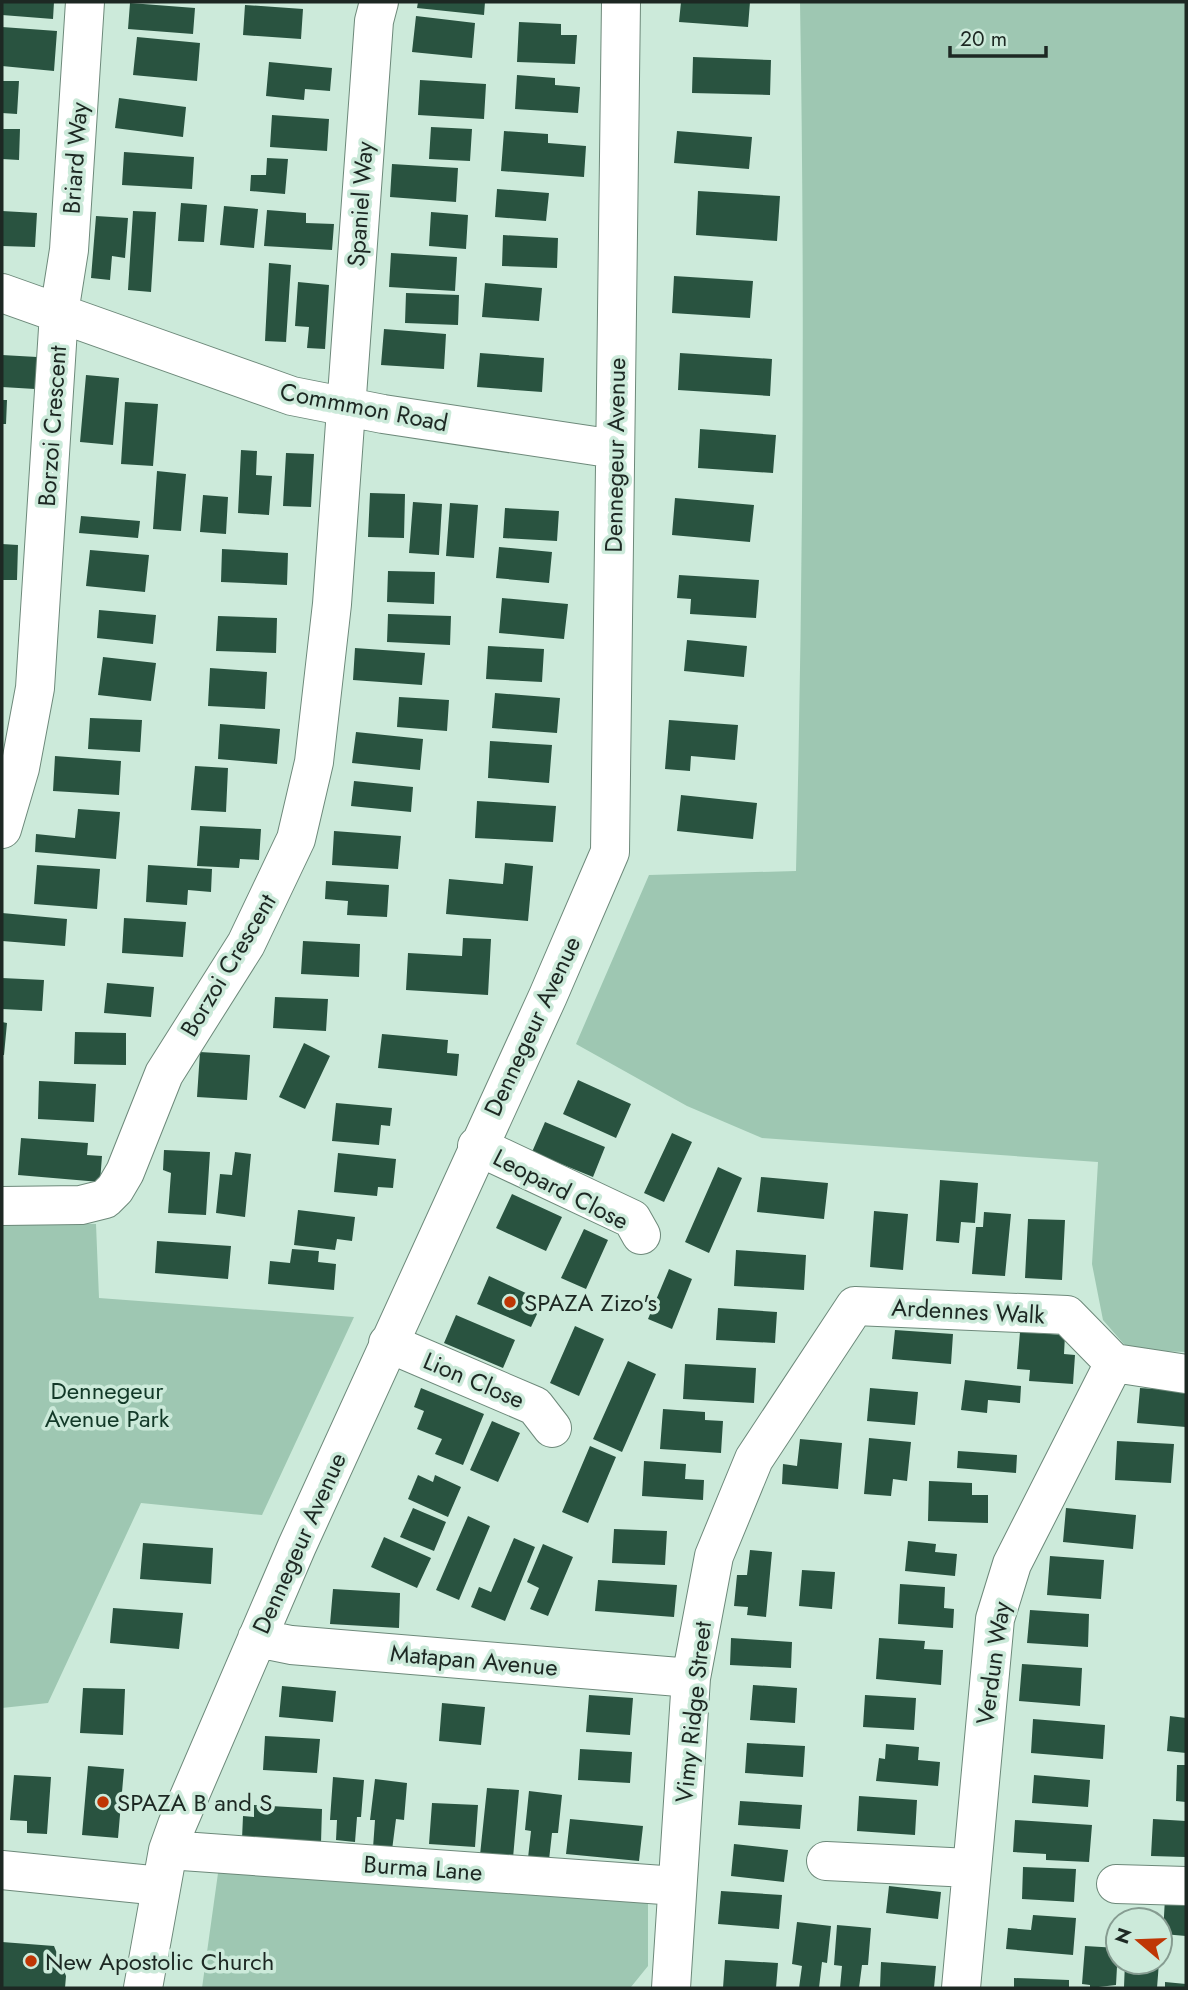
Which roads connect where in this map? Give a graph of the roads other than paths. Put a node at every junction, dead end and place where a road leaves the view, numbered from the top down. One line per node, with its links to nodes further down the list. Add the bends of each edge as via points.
1 (85, 2): 5 (street, Briard Way, via 69,250)
2 (379, 2): 6 (street, Spaniel Way)
3 (621, 2): 7 (street, Dennegeur Avenue)
4 (2, 293): 5 (street, Commmon Road)
5 (59, 313): 6 (street, Commmon Road, via 292,396); 8 (street, Borzoi Crescent, via 35,688 20,768)
6 (345, 407): 7 (street, Commmon Road); 10 (street, Borzoi Crescent, via 332,604 314,762 296,839 246,944 164,1074 114,1189 105,1199 81,1205)
7 (615, 449): 9 (street, Dennegeur Avenue, via 610,852)
8 (2, 829)
9 (477, 1146): 11 (street, Leopard Close, via 632,1219); 13 (street, Dennegeur Avenue)
10 (2, 1206)
11 (641, 1235)
12 (855, 1306): 14 (street, Ardennes Walk, via 1067,1315); 18 (street, Vimy Ridge Street, via 754,1459 714,1556)
13 (388, 1343): 16 (street, Lion Close, via 535,1406); 17 (street, Dennegeur Avenue)
14 (1114, 1363): 15 (street); 21 (street, Verdun Way, via 1012,1564 995,1619)
15 (1186, 1374)
16 (552, 1428)
17 (257, 1638): 18 (street, Matapan Avenue, via 291,1645); 20 (street, Dennegeur Avenue)
18 (691, 1678): 24 (street, Vimy Ridge Street)
19 (826, 1861): 21 (street)
20 (164, 1868): 22 (street, Burma Lane); 24 (street, Burma Lane); 26 (street, Dennegeur Avenue)
21 (970, 1868): 28 (street, Verdun Way)
22 (2, 1870)
23 (1116, 1884): 25 (street)
24 (677, 1886): 27 (street, Vimy Ridge Street)
25 (1186, 1886)
26 (143, 1988)
27 (671, 1988)
28 (961, 1988)

